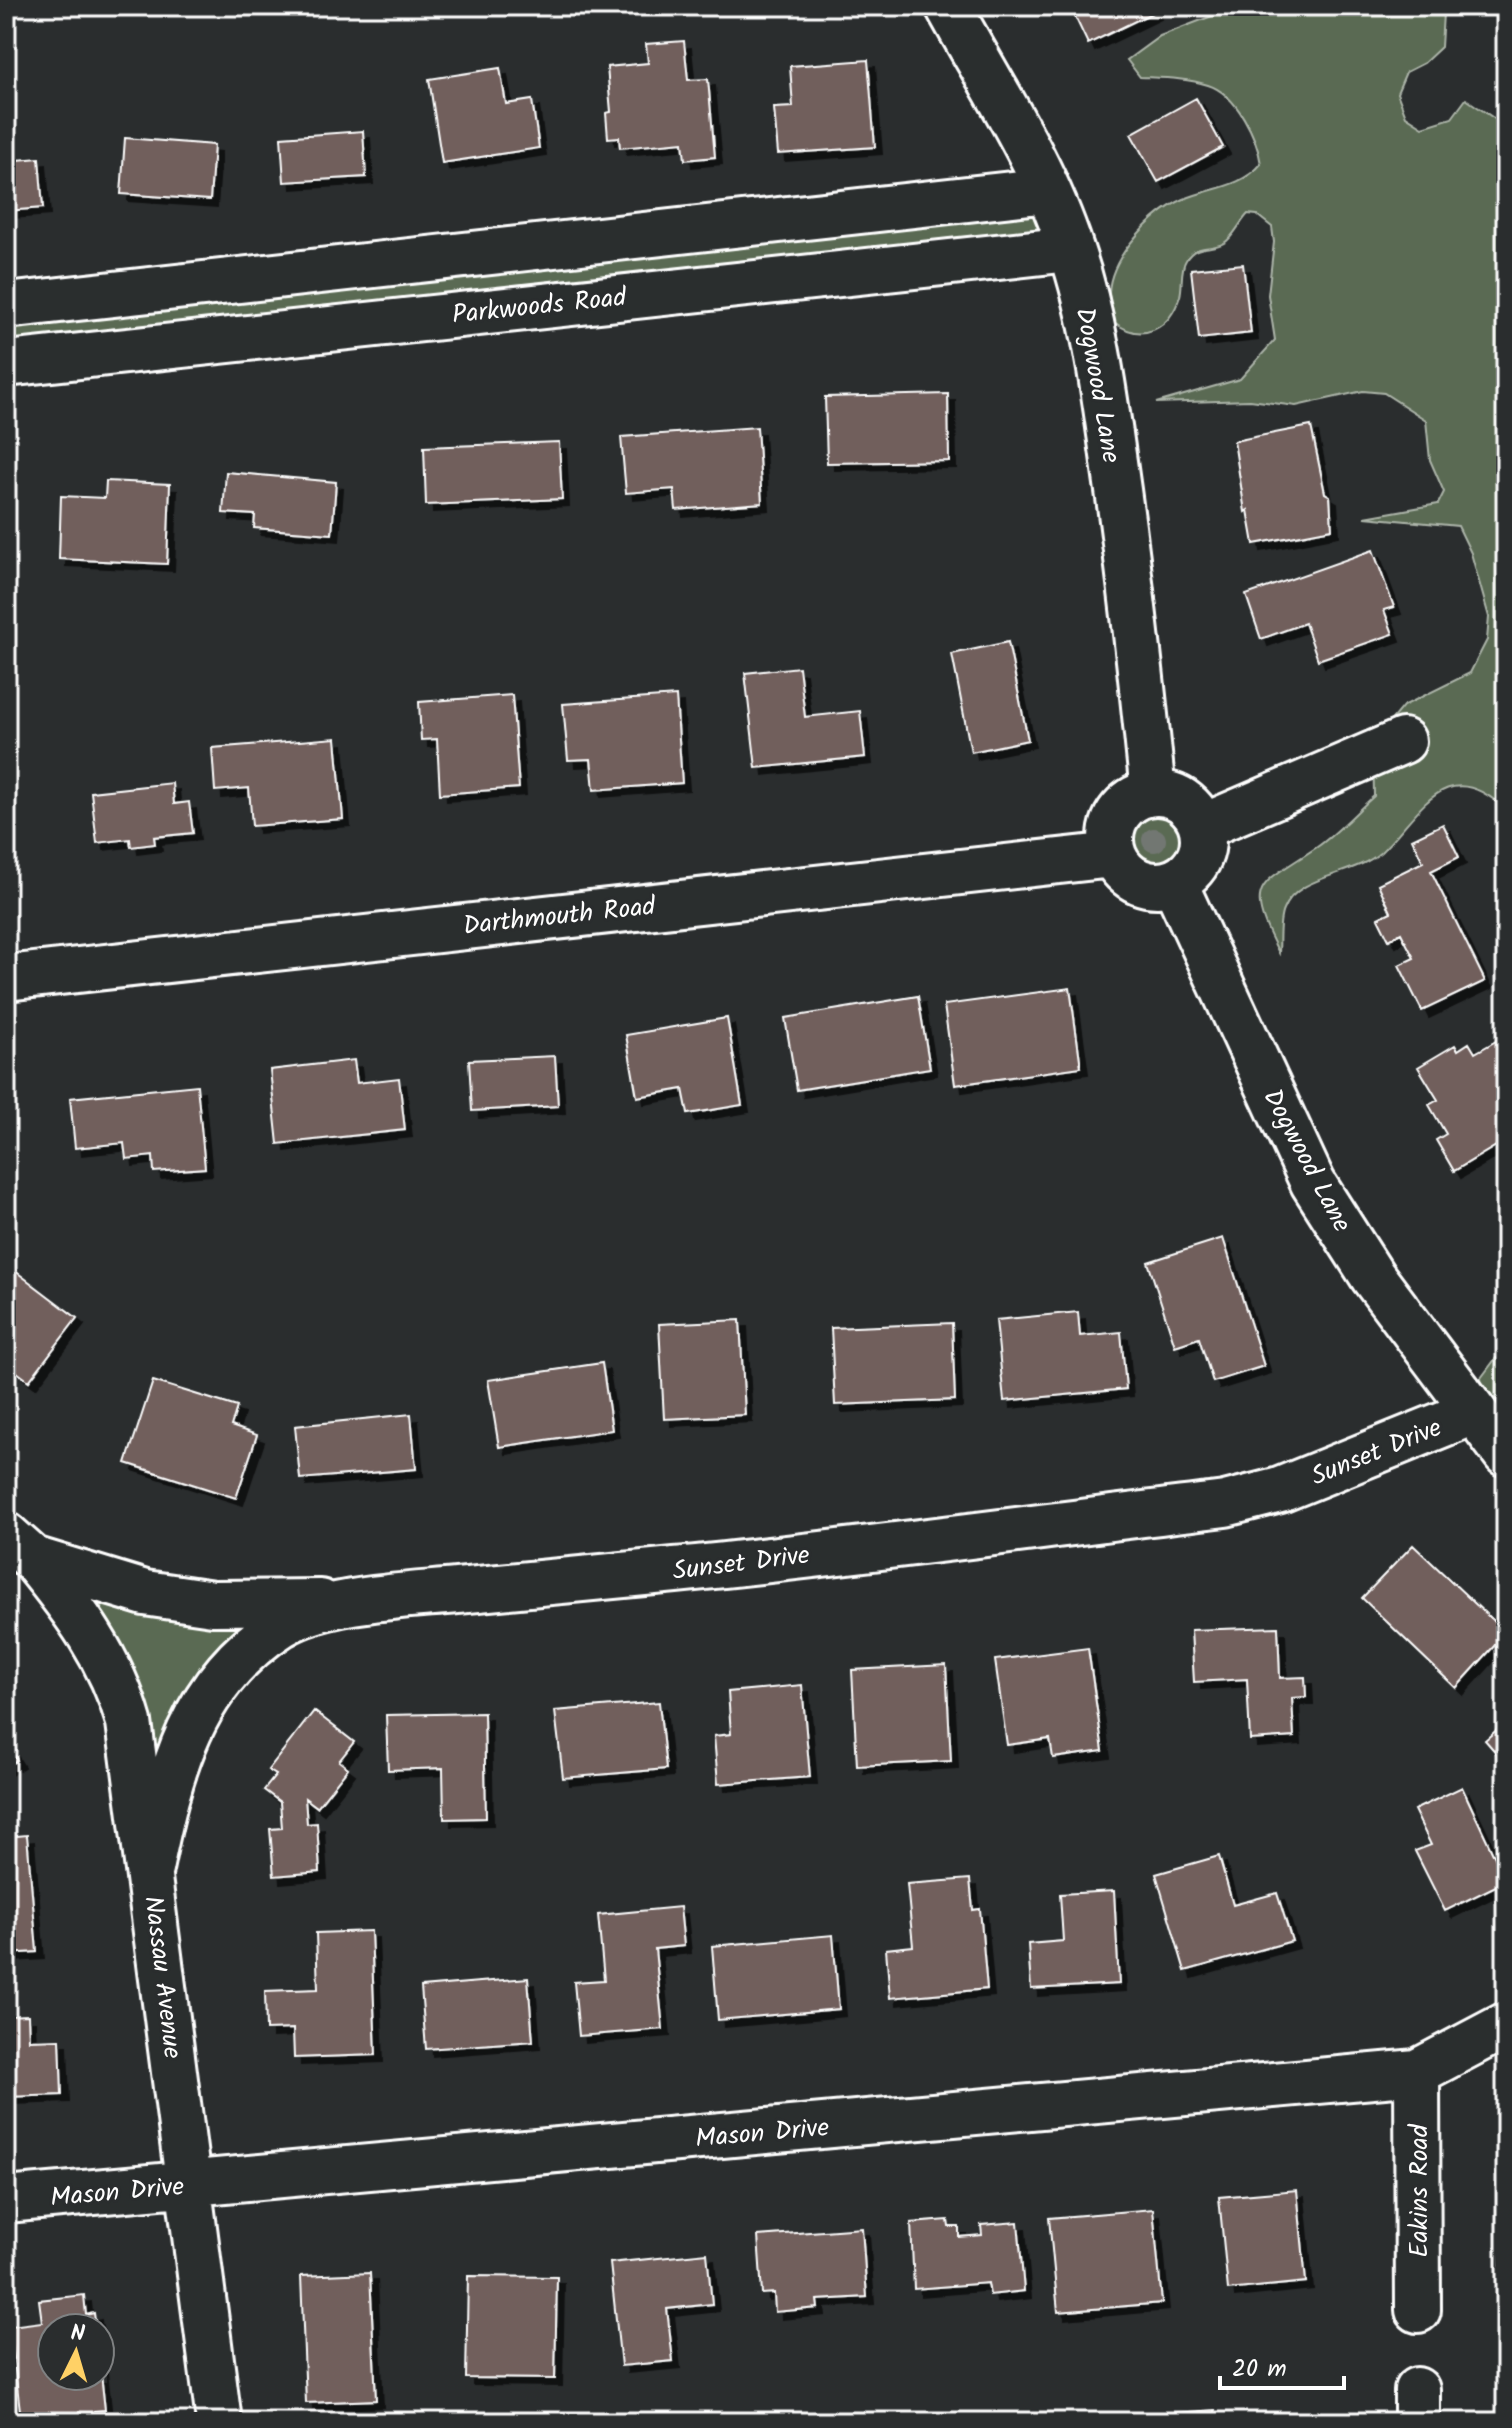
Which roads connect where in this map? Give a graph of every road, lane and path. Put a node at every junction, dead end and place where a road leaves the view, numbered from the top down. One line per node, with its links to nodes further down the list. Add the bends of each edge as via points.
1 (948, 6): 2 (street, Dogwood Lane)
2 (1048, 190): 3 (street, Dogwood Lane); 4 (street)
3 (1071, 249): 6 (street, Parkwoods Road); 9 (street, Dogwood Lane, via 1107,414 1135,605)
4 (431, 259): 5 (street); 6 (street)
5 (6, 306)
6 (437, 316): 7 (street, Parkwoods Road)
7 (6, 364)
8 (1403, 741): 10 (street)
9 (1153, 793): 10 (street, via 1189,805); 11 (street, via 1139,796 1118,814 1110,841)
10 (1202, 827): 12 (street, via 1195,865)
11 (1113, 855): 12 (street, via 1120,868 1145,884); 13 (street, Darthmouth Road)
12 (1174, 882): 14 (street, Dogwood Lane, via 1313,1183 1373,1277)
13 (6, 978)
14 (1473, 1412): 15 (street, Dogwood Lane); 17 (street, Sunset Drive, via 1280,1490 1225,1504 697,1568)
15 (1506, 1454)
16 (20, 1547): 17 (street, via 145,1593 197,1601); 18 (street, Nassau Avenue, via 81,1617 119,1686)
17 (353, 1601): 18 (street, Sunset Drive, via 285,1623 250,1647 221,1677 190,1728 167,1783)
18 (150, 1869): 21 (street, Nassau Avenue)
19 (1506, 2025): 20 (street, Mason Drive)
20 (1417, 2072): 21 (street, Mason Drive); 23 (street, Eakins Road)
21 (191, 2184): 22 (street, Mason Drive); 24 (street, Nassau Avenue)
22 (6, 2200)
23 (1418, 2310)
24 (219, 2422)

